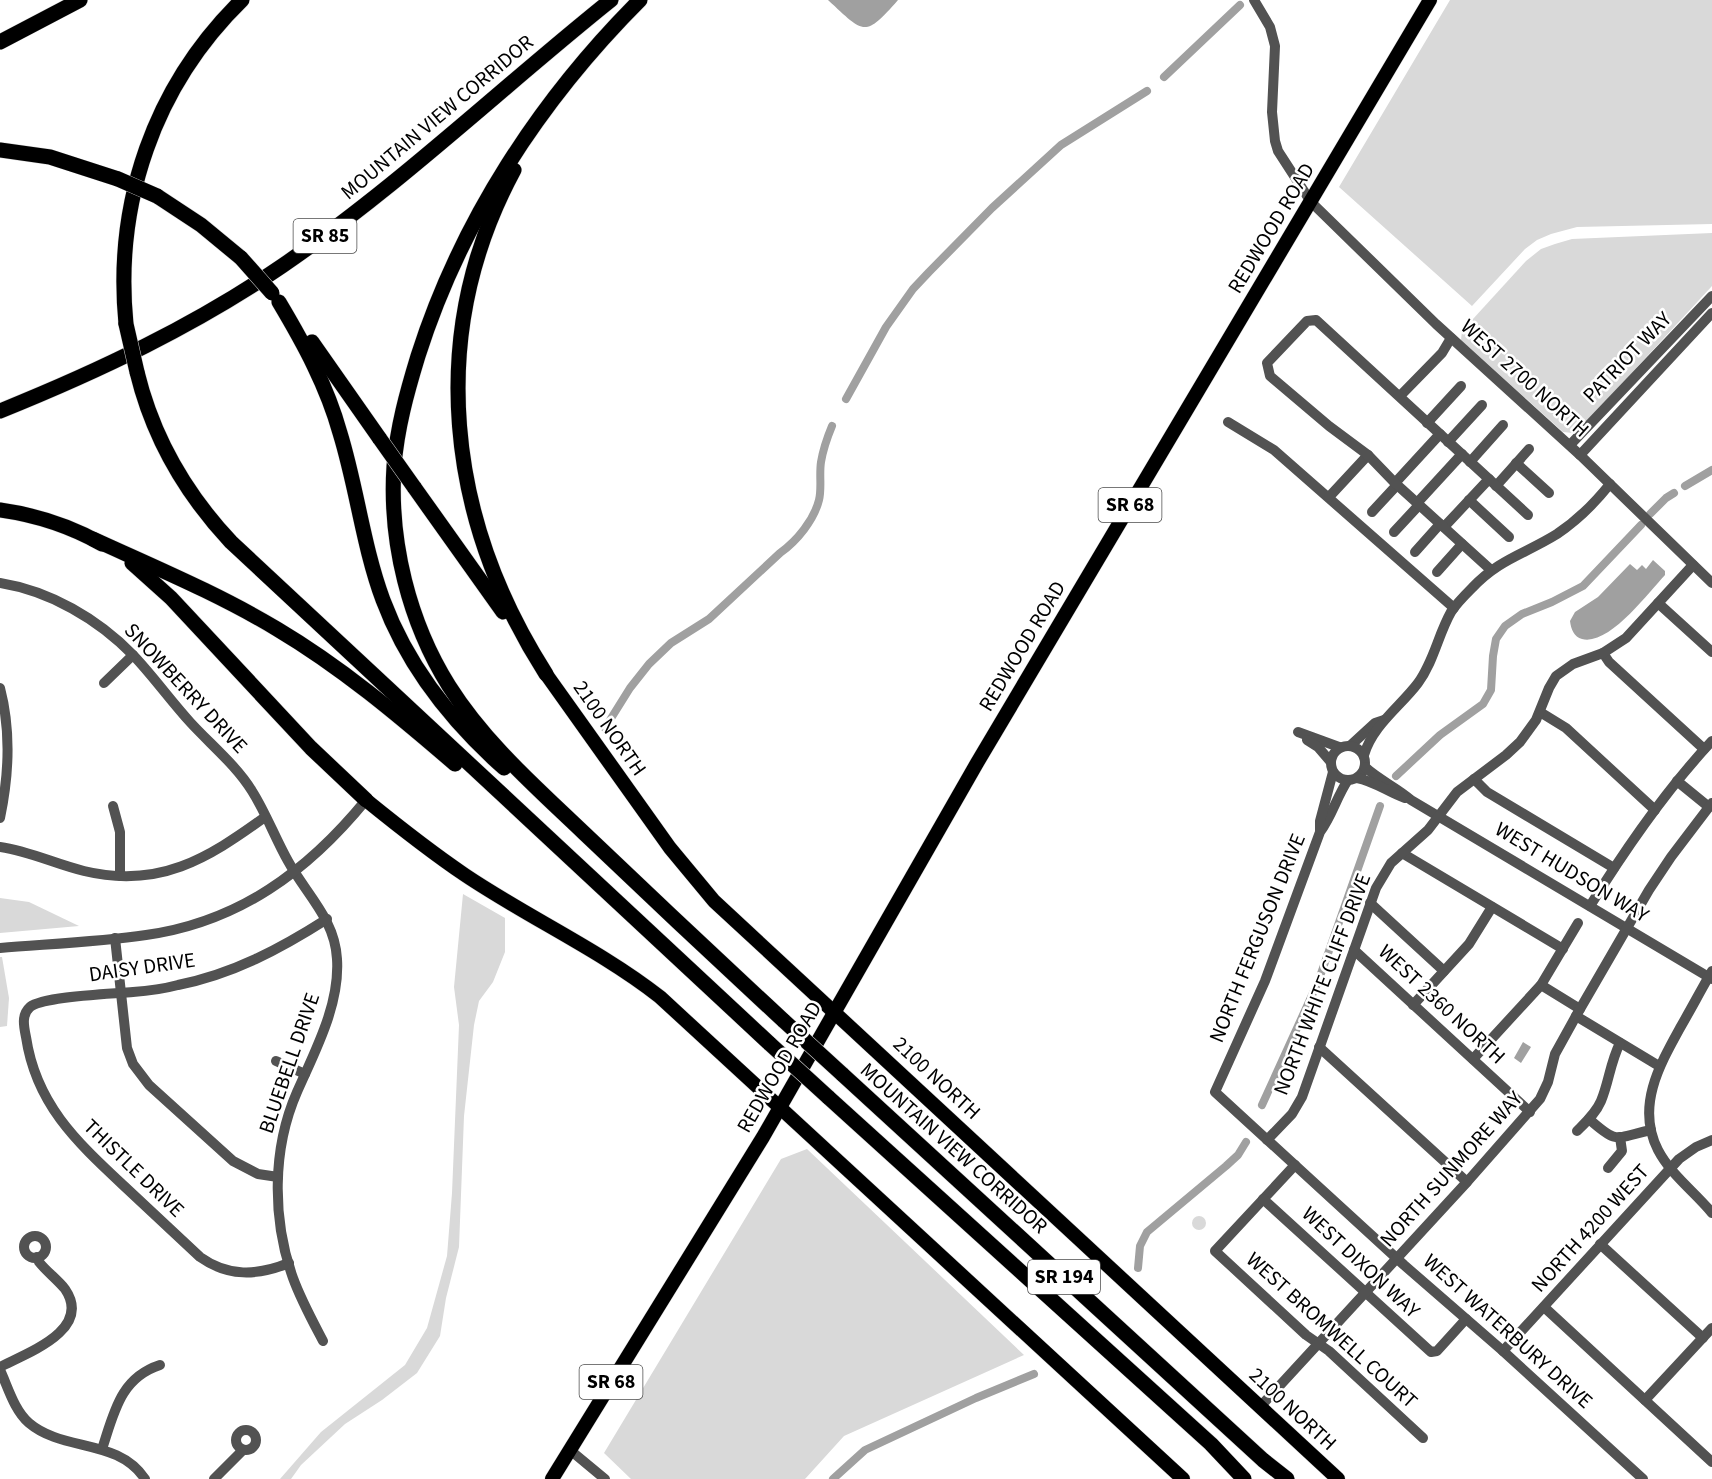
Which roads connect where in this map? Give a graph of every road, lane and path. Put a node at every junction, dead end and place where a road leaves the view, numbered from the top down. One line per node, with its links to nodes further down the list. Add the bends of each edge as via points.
1 (80, 0): 7 (highway)
2 (242, 0): 87 (highway, bridge, via 207,37 166,101 132,195 123,289 126,324 147,407 168,456 186,487 244,555)
3 (611, 0): 18 (highway, MOUNTAIN VIEW CORRIDOR / SR 85, via 382,192 281,267 135,352)
4 (640, 0): 8 (highway)
5 (1254, 0): 10 (street, WEST 2700 NORTH, via 1270,27 1275,46 1275,141)
6 (1430, 0): 10 (main road, REDWOOD ROAD / SR 68)
7 (0, 42)
8 (580, 65): 55 (highway, via 527,146 491,220 466,304 458,374 460,446 474,516 502,595); 85 (highway, via 507,165 440,295 398,431 393,482 396,527 414,609 439,667 460,703 517,769)
9 (0, 150): 12 (highway, bridge, via 50,157 157,196 241,258)
10 (1311, 202): 14 (street, WEST 2700 NORTH); 100 (main road, REDWOOD ROAD / SR 68, via 977,763)
11 (1712, 296): 23 (street, PATRIOT WAY)
12 (276, 297): 55 (highway, bridge); 85 (highway, via 329,398 376,582 401,641 422,677 473,740)
13 (1712, 313): 26 (street, PATRIOT WAY)
14 (1451, 338): 16 (street, via 1442,353); 23 (street, WEST 2700 NORTH)
15 (1461, 386): 20 (street)
16 (1400, 396): 20 (street); 25 (street, via 1316,320 1307,321 1267,363 1270,376)
17 (1482, 405): 22 (street)
18 (0, 411)
19 (1228, 422): 33 (street, via 1274,450)
20 (1427, 423): 22 (street)
21 (1503, 425): 27 (street)
22 (1444, 438): 27 (street); 30 (street)
23 (1570, 445): 26 (street, WEST 2700 NORTH)
24 (1529, 449): 28 (street)
25 (1368, 455): 30 (street); 33 (street)
26 (1580, 455): 31 (street, WEST 2700 NORTH)
27 (1466, 458): 29 (street); 35 (street)
28 (1516, 463): 29 (street); 32 (street)
29 (1492, 482): 34 (street); 38 (street)
30 (1396, 484): 35 (street); 37 (street)
31 (1610, 484): 45 (street, WEST 2700 NORTH); 46 (street, via 1578,519)
32 (1549, 493)
33 (1329, 497): 51 (street)
34 (1469, 500): 39 (street); 41 (street)
35 (1418, 504): 39 (street); 40 (street)
36 (0, 510): 42 (highway, via 46,520)
37 (1372, 512)
38 (1528, 515)
39 (1442, 526): 43 (street); 44 (street)
40 (1394, 532)
41 (1509, 537)
42 (93, 539): 68 (highway, via 158,585 311,748); 87 (highway, via 236,606 318,655 414,729)
43 (1462, 544): 46 (street); 47 (street)
44 (1415, 552)
45 (1693, 565): 49 (street, WEST 2700 NORTH); 50 (street, NORTH WHITE CLIFF DRIVE)
46 (1491, 570): 51 (street)
47 (1437, 572)
48 (0, 583): 54 (street, SNOWBERRY DRIVE, via 40,594 76,611)
49 (1712, 583)
50 (1658, 603): 52 (street); 53 (street, NORTH WHITE CLIFF DRIVE, via 1626,638)
51 (1454, 608): 59 (street, via 1426,672)
52 (1712, 652)
53 (1604, 653): 58 (street, NORTH WHITE CLIFF DRIVE, via 1562,671 1549,688); 62 (street, via 1609,662)
54 (133, 655): 56 (street); 73 (street, SNOWBERRY DRIVE, via 240,775)
55 (546, 674): 100 (main road, 2100 NORTH, via 697,882)
56 (104, 683)
57 (0, 688): 75 (street, via 7,746)
58 (1540, 711): 66 (street, NORTH WHITE CLIFF DRIVE, via 1513,749); 72 (street, via 1566,728)
59 (1384, 720): 61 (street); 63 (street, via 1369,740)
60 (1712, 741): 62 (street)
61 (1345, 746): 63 (street, via 1361,750); 64 (street, via 1335,751); 64 (street, via 1298,732 1317,747)
62 (1704, 749): 67 (street)
63 (1365, 761): 65 (street, via 1363,772); 69 (street, WEST HUDSON WAY, via 1376,776)
64 (1332, 767): 65 (street, via 1342,779); 76 (street, NORTH FERGUSON DRIVE)
65 (1352, 779): 69 (street, WEST HUDSON WAY, via 1366,780); 76 (street, NORTH FERGUSON DRIVE, via 1343,788)
66 (1474, 779): 74 (street, NORTH WHITE CLIFF DRIVE, via 1457,792); 79 (street, via 1487,792)
67 (1677, 781): 70 (street); 72 (street)
68 (366, 800): 80 (street); 109 (main road, via 466,876 646,986)
69 (1411, 800): 74 (street, WEST HUDSON WAY)
70 (1710, 805): 89 (street, NORTH SUNMORE WAY, via 1671,857)
71 (113, 806): 81 (street, via 120,832)
72 (1655, 810): 79 (street)
73 (265, 817): 80 (street, SNOWBERRY DRIVE); 81 (street, via 219,850 184,866 148,875)
74 (1439, 817): 78 (street, NORTH WHITE CLIFF DRIVE); 83 (street, WEST HUDSON WAY)
75 (0, 818)
76 (1320, 832): 108 (street, NORTH FERGUSON DRIVE, via 1265,981)
77 (0, 847): 81 (street, via 86,872)
78 (1402, 853): 82 (street, NORTH WHITE CLIFF DRIVE, via 1382,876); 84 (street)
79 (1614, 868): 83 (street)
80 (295, 873): 86 (street, BLUEBELL DRIVE); 90 (street, via 214,917 163,932)
81 (120, 876)
82 (1370, 903): 93 (street, NORTH WHITE CLIFF DRIVE); 94 (street)
83 (1590, 906): 89 (street, WEST HUDSON WAY)
84 (1492, 907): 92 (street); 94 (street, via 1475,936)
85 (675, 919): 151 (highway, MOUNTAIN VIEW CORRIDOR / SR 194, bridge)
86 (327, 920): 97 (street, DAISY DRIVE, via 234,969 178,985); 107 (street, BLUEBELL DRIVE, via 336,949 337,978 327,1019)
87 (637, 920): 150 (highway, SR 194, bridge, via 1211,1444)
88 (1578, 923): 92 (street)
89 (1627, 928): 95 (street, WEST HUDSON WAY); 101 (street, NORTH SUNMORE WAY)
90 (115, 938): 91 (street); 97 (street)
91 (0, 948)
92 (1563, 949): 96 (street)
93 (1354, 950): 98 (street, WEST 2360 NORTH); 103 (street, NORTH WHITE CLIFF DRIVE)
94 (1444, 970): 98 (street)
95 (1711, 976): 106 (street)
96 (1541, 985): 101 (street); 104 (street)
97 (120, 993): 99 (street, DAISY DRIVE, via 44,1002); 120 (street, via 127,1048 143,1079 233,1161 258,1174)
98 (1413, 1005): 104 (street, WEST 2360 NORTH)
99 (26, 1012): 127 (street, THISTLE DRIVE, via 29,1057 37,1080 62,1122 87,1152 214,1266 246,1274)
100 (835, 1012): 109 (main road, REDWOOD ROAD / SR 68); 139 (main road, 2100 NORTH)
101 (1578, 1013): 102 (street); 110 (street, NORTH SUNMORE WAY, via 1555,1054 1545,1091)
102 (1620, 1043): 106 (street); 111 (street, via 1601,1101)
103 (1319, 1047): 115 (street, NORTH WHITE CLIFF DRIVE, via 1299,1103); 121 (street)
104 (1473, 1059): 110 (street, WEST 2360 NORTH)
105 (276, 1061): 107 (street)
106 (1659, 1066): 112 (street, via 1649,1106)
107 (305, 1074): 120 (street, BLUEBELL DRIVE, via 285,1128)
108 (1215, 1092): 115 (street, WEST WATERBURY DRIVE)
109 (780, 1107): 143 (main road, REDWOOD ROAD / SR 68); 149 (main road)
110 (1530, 1112): 121 (street, NORTH SUNMORE WAY)
111 (1589, 1119): 113 (street); 114 (street, via 1610,1137)
112 (1651, 1130): 114 (street); 119 (street, via 1657,1150)
113 (1577, 1131)
114 (1620, 1137): 118 (street, via 1622,1151)
115 (1267, 1140): 117 (street, WEST WATERBURY DRIVE)
116 (1712, 1140): 119 (street, NORTH 4200 WEST, via 1696,1147)
117 (1295, 1165): 122 (street); 126 (street, WEST WATERBURY DRIVE)
118 (1608, 1168)
119 (1670, 1168): 123 (street); 124 (street, NORTH 4200 WEST)
120 (278, 1177): 127 (street, BLUEBELL DRIVE, via 280,1223)
121 (1467, 1182): 126 (street, NORTH SUNMORE WAY)
122 (1263, 1199): 128 (street, WEST DIXON WAY); 134 (street, WEST BROMWELL COURT, via 1215,1251)
123 (1712, 1213)
124 (1600, 1244): 129 (street, NORTH 4200 WEST); 132 (street)
125 (37, 1257): 137 (street, via 65,1290 71,1315 63,1331)
126 (1397, 1258): 128 (street, NORTH SUNMORE WAY); 130 (street, WEST WATERBURY DRIVE)
127 (289, 1263): 133 (street, BLUEBELL DRIVE)
128 (1365, 1293): 130 (street, WEST DIXON WAY, via 1434,1353); 134 (street, NORTH SUNMORE WAY)
129 (1544, 1307): 135 (street, NORTH 4200 WEST); 138 (street)
130 (1466, 1319): 135 (street, WEST WATERBURY DRIVE)
131 (1712, 1328): 132 (street)
132 (1702, 1338): 138 (street)
133 (323, 1341)
134 (1318, 1344): 139 (street, NORTH SUNMORE WAY); 140 (street, WEST BROMWELL COURT)
135 (1503, 1351): 153 (street, WEST WATERBURY DRIVE)
136 (160, 1365): 141 (street, via 146,1370 125,1390)
137 (0, 1368): 141 (street, via 15,1404 30,1424 53,1436)
138 (1645, 1400): 144 (street)
139 (1260, 1407): 152 (main road, 2100 NORTH)
140 (1423, 1438)
141 (102, 1449): 145 (street, via 123,1457)
142 (243, 1450): 146 (street)
143 (570, 1450): 147 (main road, SR 68); 148 (street)
144 (1710, 1458)
145 (143, 1475)
146 (214, 1479)
147 (552, 1479)
148 (605, 1479)
149 (1183, 1479)
150 (1244, 1479)
151 (1287, 1479)
152 (1338, 1479)
153 (1642, 1479)

